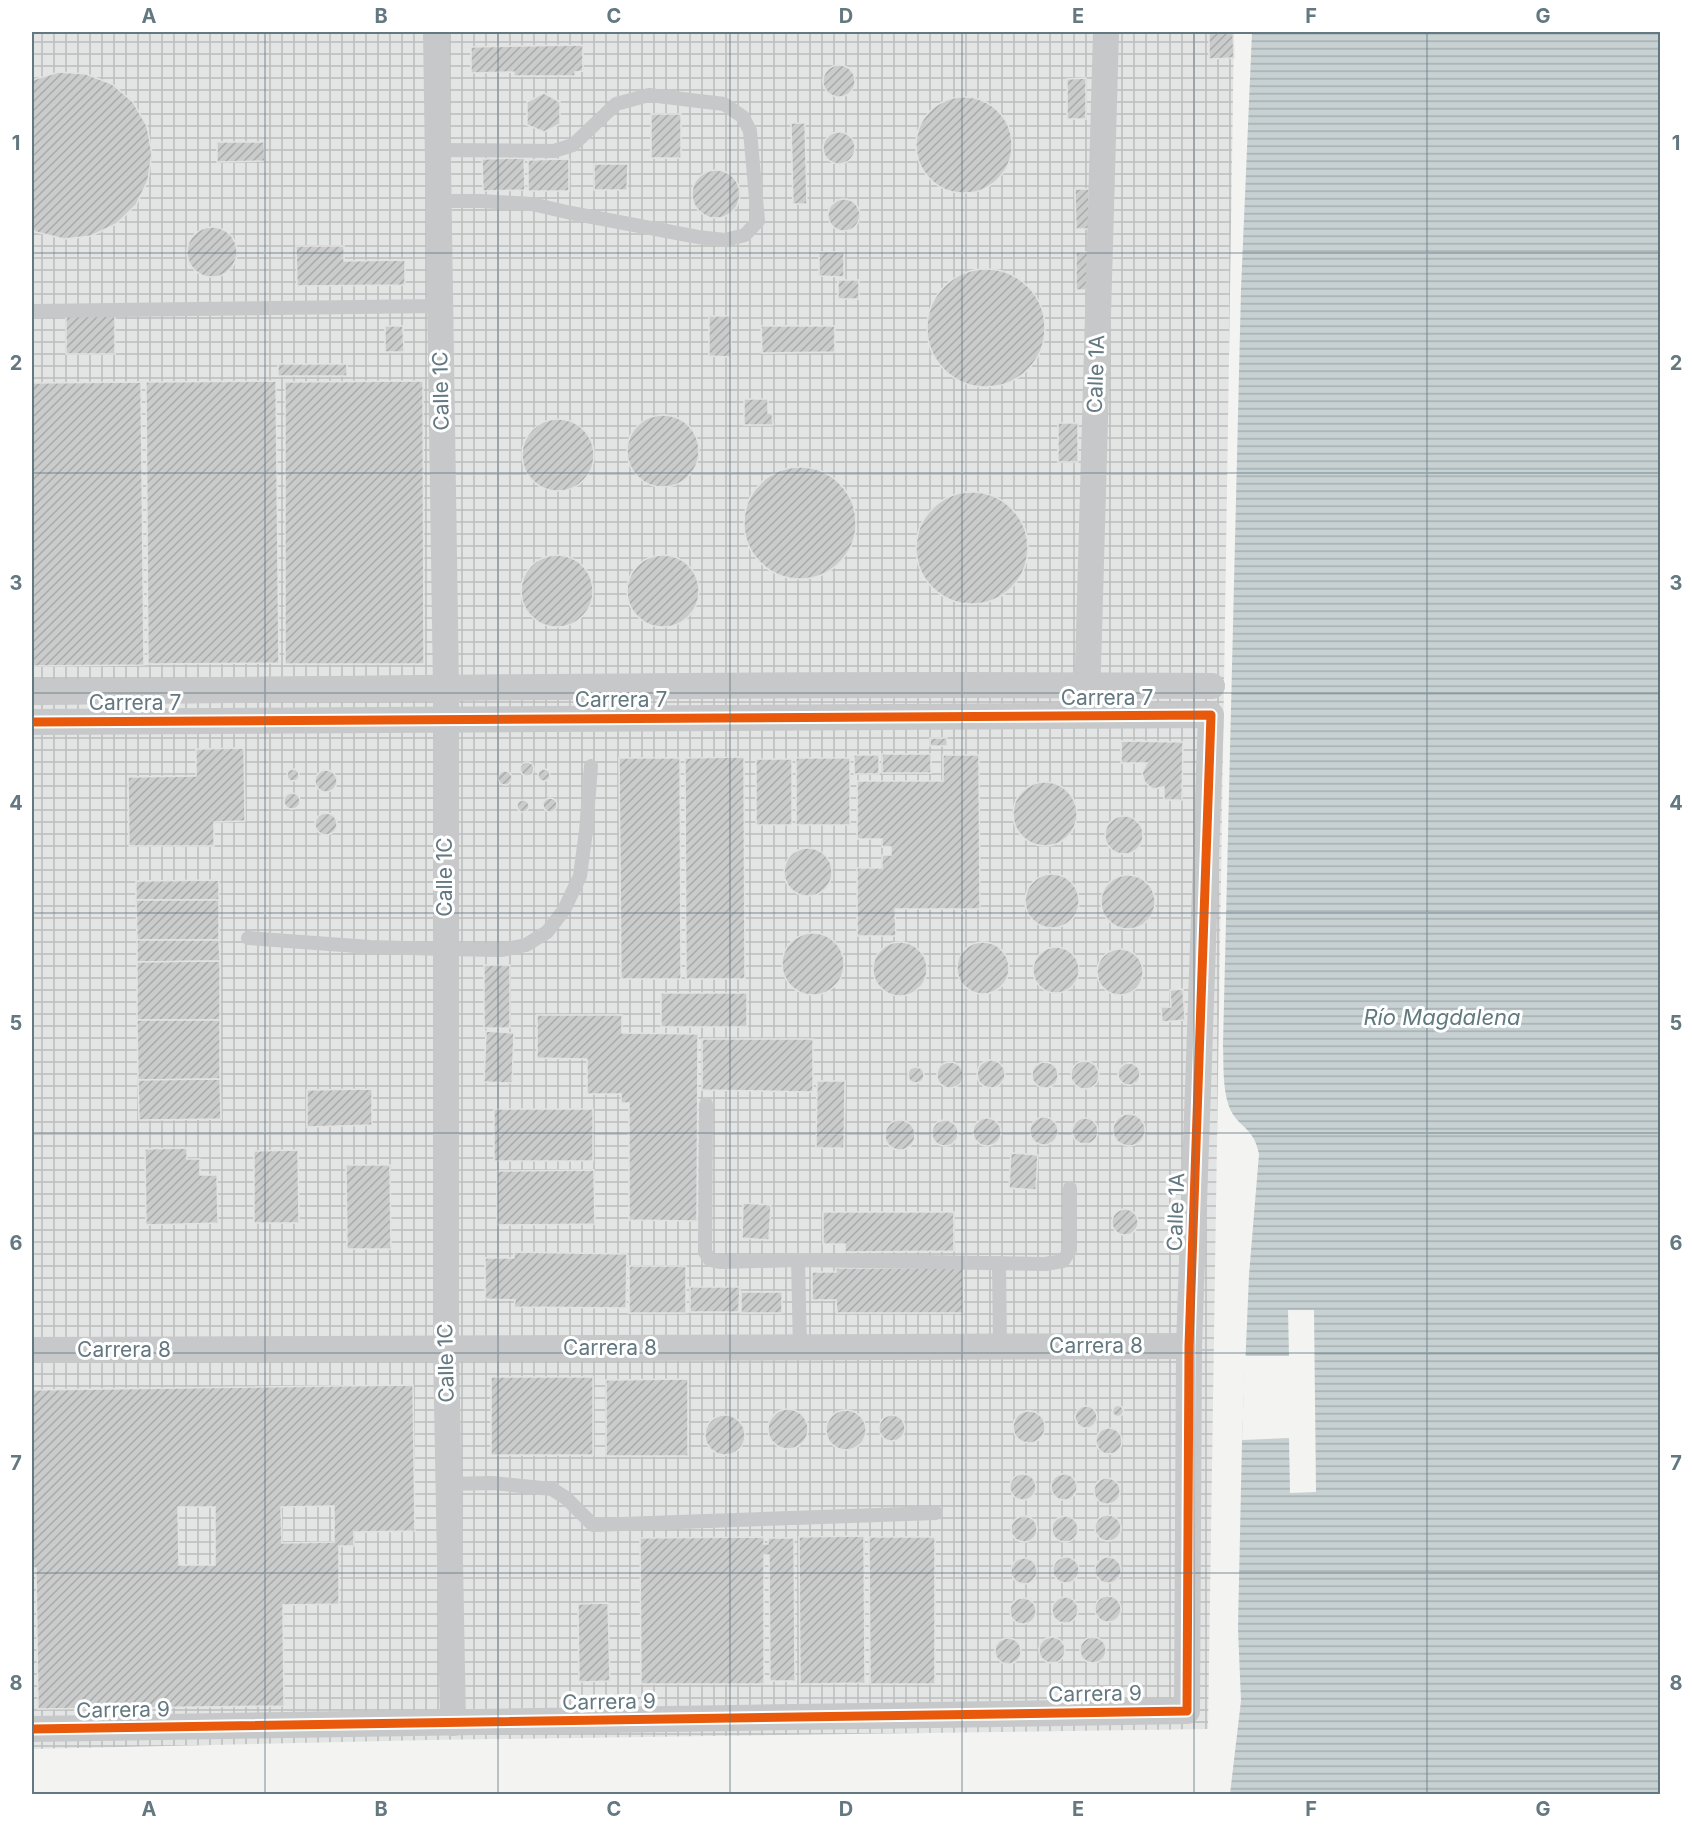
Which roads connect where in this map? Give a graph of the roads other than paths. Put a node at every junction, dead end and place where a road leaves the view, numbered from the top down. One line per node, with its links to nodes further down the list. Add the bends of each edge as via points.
1 (436, 32): 3 (street, Calle 1C)
2 (1106, 32): 7 (street, Calle 1A)
3 (438, 150): 4 (street, Calle 1C); 4 (lane, via 554,151 573,145 616,104 649,95 724,104 743,117 750,132 758,221 745,235 725,240 532,204)
4 (438, 201): 5 (street, Calle 1C)
5 (440, 306): 6 (lane); 8 (street, Calle 1C)
6 (32, 311)
7 (1087, 685): 10 (street, Carrera 7); 11 (street, Carrera 7); 13 (street, Calle 1A)
8 (446, 688): 9 (street, Carrera 7); 12 (street, Carrera 7); 14 (street, Calle 1C)
9 (32, 692)
10 (1211, 701): 13 (street, Carrera 7); 24 (street, Calle 1A)
11 (795, 702): 12 (street, Carrera 7); 13 (street, Carrera 7)
12 (585, 703): 14 (street, Carrera 7)
13 (1087, 716)
14 (445, 719): 15 (street, Carrera 7); 18 (street, Calle 1C)
15 (32, 722)
16 (591, 766): 18 (lane, via 580,876 564,910 547,932 526,945 510,948)
17 (248, 938): 18 (lane)
18 (445, 950): 26 (street, Calle 1C)
19 (706, 1104): 21 (lane, via 705,1252 710,1260 720,1262)
20 (1070, 1188): 22 (lane, via 1070,1250 1063,1260 1045,1264)
21 (798, 1260): 22 (lane); 25 (lane)
22 (999, 1263): 23 (lane)
23 (1000, 1346): 24 (street, Carrera 8); 25 (street, Carrera 8)
24 (1190, 1346): 30 (street, Calle 1A)
25 (800, 1347): 26 (street, Carrera 8)
26 (446, 1348): 27 (street, Carrera 8); 28 (street, Calle 1C)
27 (32, 1350)
28 (448, 1484): 29 (lane, via 492,1483 552,1489 593,1525); 31 (street, Calle 1C)
29 (936, 1513)
30 (1187, 1711): 31 (street, Carrera 9)
31 (453, 1723): 32 (street, Carrera 9)
32 (32, 1729)

